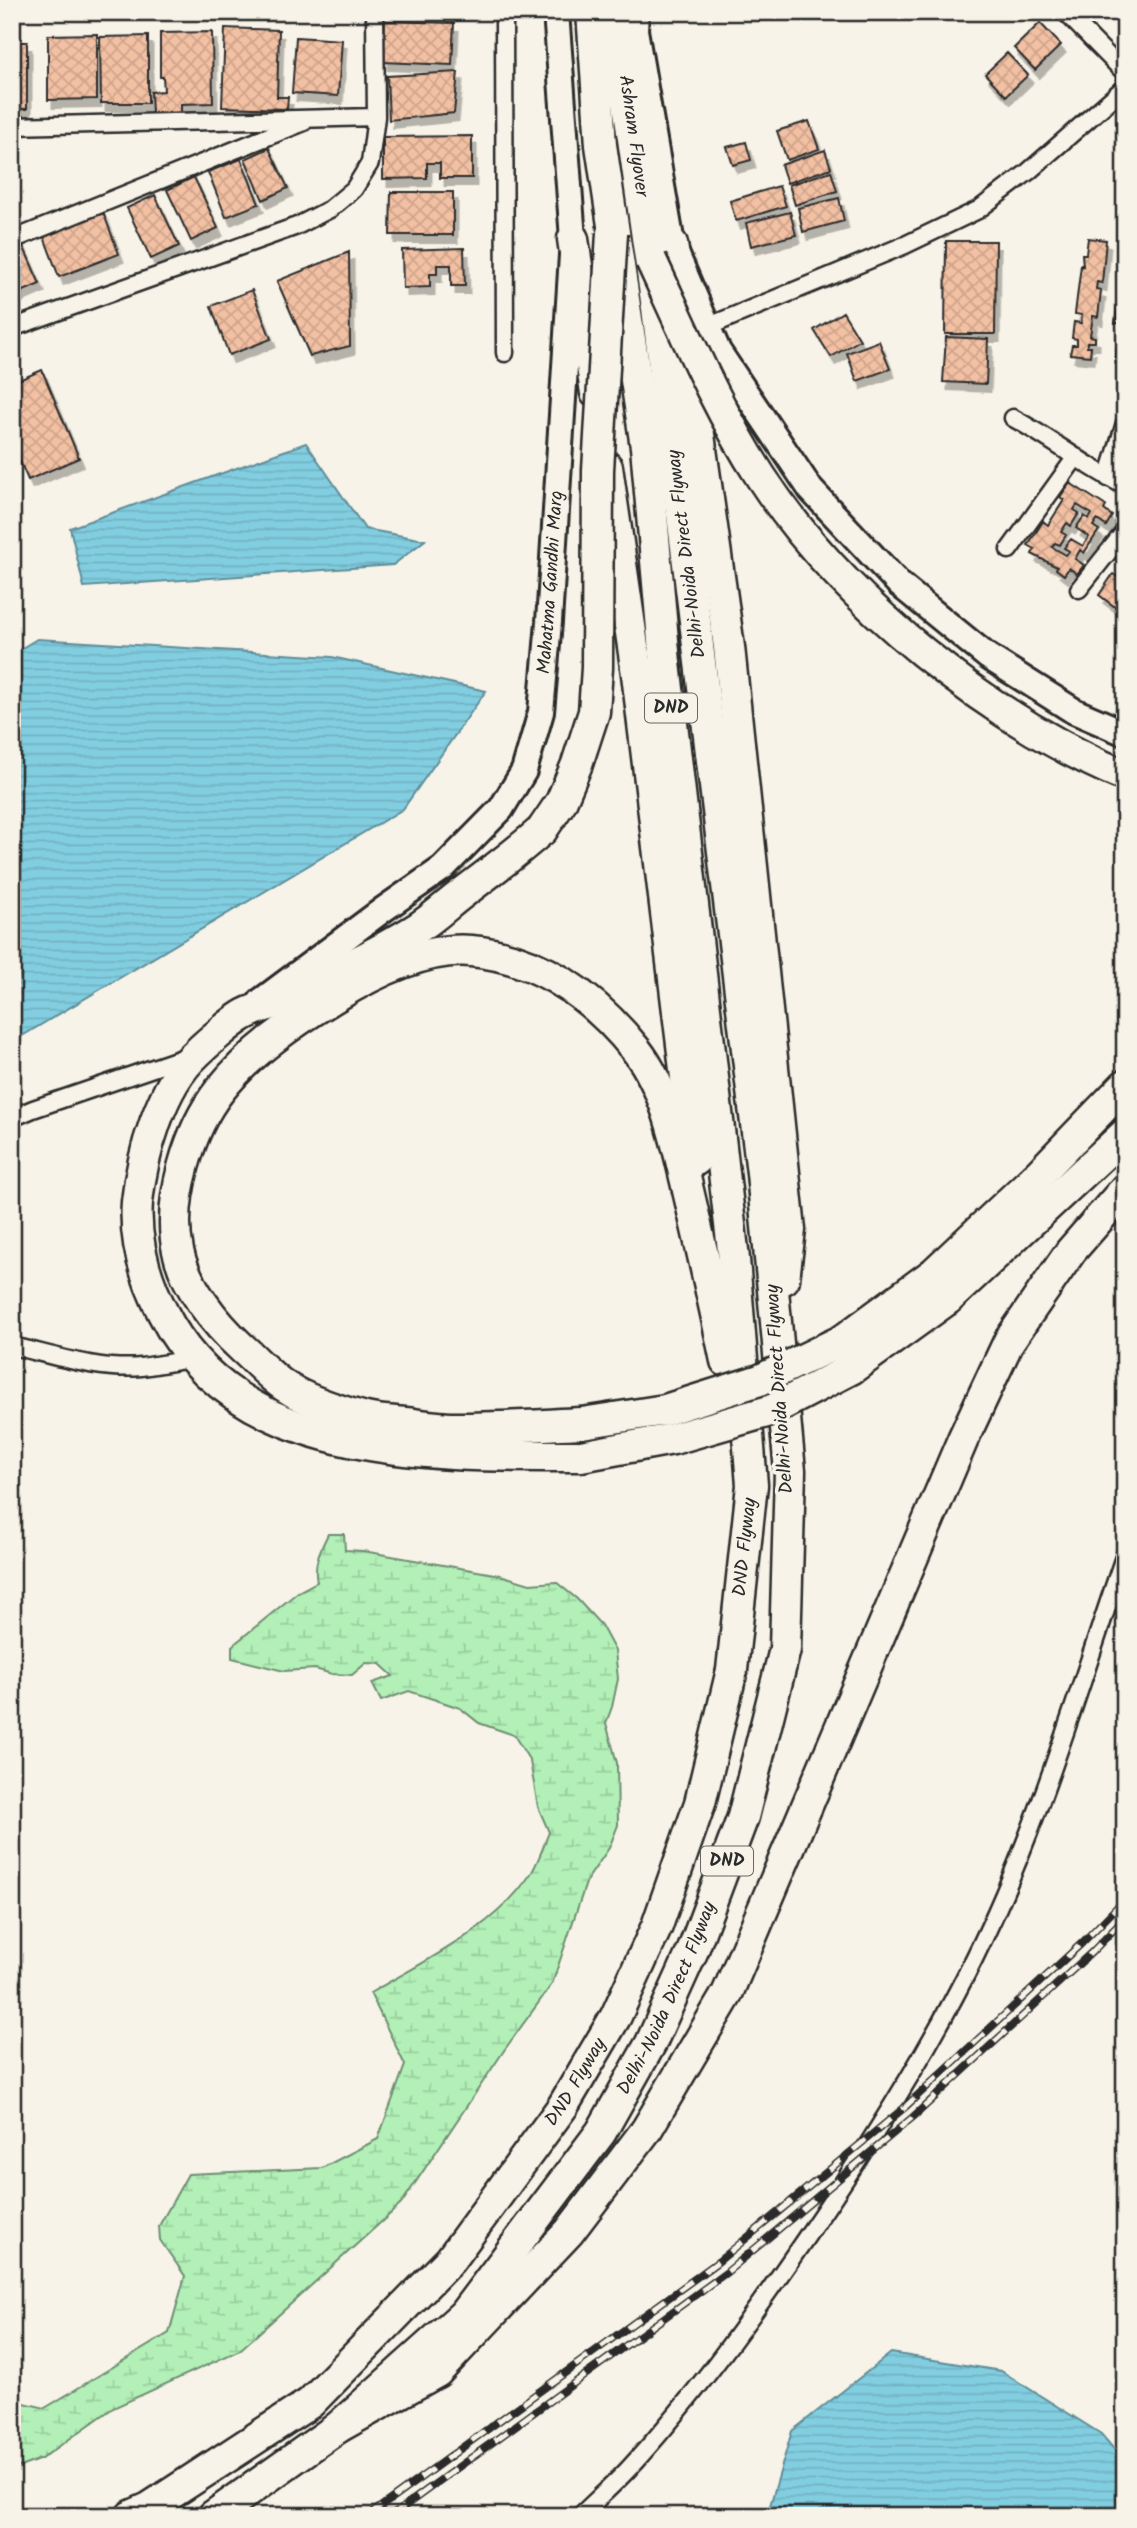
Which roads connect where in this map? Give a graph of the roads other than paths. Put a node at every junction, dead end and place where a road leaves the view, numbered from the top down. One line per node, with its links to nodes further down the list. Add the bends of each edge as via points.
1 (376, 12): 10 (street)
2 (504, 12): 19 (street)
3 (556, 12): 14 (main road, Mahatma Gandhi Marg)
4 (592, 12): 13 (highway, Ashram Flyover)
5 (618, 12): 16 (highway, Ashram Flyover)
6 (636, 12): 16 (main road)
7 (1065, 12): 8 (street)
8 (1125, 72)
9 (1125, 87): 17 (street, via 1028,173 978,210)
10 (376, 117): 11 (street); 18 (street, via 370,163 354,189 330,209 297,226)
11 (313, 118): 12 (street); 15 (street)
12 (12, 126)
13 (612, 233): 30 (highway, bridge, via 597,470 594,712 561,803 542,830 518,851 419,927 299,994); 40 (highway, Delhi-Noida Direct Flyway / DND, bridge, via 646,447 734,1259)
14 (573, 239): 30 (main road, Mahatma Gandhi Marg, via 541,712 524,771 501,809 443,868); 36 (highway, via 637,674)
15 (12, 240)
16 (661, 252): 17 (main road); 29 (highway, bridge, via 714,394 762,478 819,552 872,607 958,680 1026,726); 37 (highway, Delhi-Noida Direct Flyway / DND); 37 (highway, via 729,648 790,1230)
17 (707, 327): 28 (main road, via 718,351 811,489 900,585 987,656 1074,711)
18 (12, 328)
19 (505, 353)
20 (1013, 418): 22 (street)
21 (1125, 423): 23 (street)
22 (1076, 457): 23 (street); 26 (street)
23 (1108, 478): 24 (street)
24 (1125, 486)
25 (1125, 531): 27 (street)
26 (1009, 550)
27 (1079, 589)
28 (1125, 733)
29 (1125, 776)
30 (240, 1016): 31 (highway)
31 (194, 1054): 33 (street); 39 (highway, via 169,1091 153,1129 140,1178 136,1218 140,1256 151,1290 172,1331)
32 (1125, 1085): 36 (highway, bridge, via 933,1273 843,1340 760,1380 665,1410 582,1423 453,1428 364,1418 286,1387 225,1332 186,1276 177,1248 178,1188 198,1127 217,1093 292,1023 370,976 437,953 498,955 530,963 562,981 591,1003 639,1053 664,1102)
33 (12, 1118)
34 (1125, 1134): 39 (highway, bridge, via 948,1299 851,1369 770,1411 673,1439 581,1455 506,1455 429,1451 325,1436 244,1402 212,1378)
35 (1125, 1189): 42 (highway, via 1071,1251 1009,1341 727,1994 647,2129 569,2232 437,2372)
36 (713, 1300): 40 (highway)
37 (777, 1335): 42 (highway, Delhi-Noida Direct Flyway / DND, via 790,1471 785,1649 743,1818 693,1950 651,2043 593,2143 463,2315)
38 (12, 1346): 39 (street, via 117,1366)
39 (195, 1358)
40 (752, 1485): 43 (highway, DND Flyway, via 732,1670 700,1803 657,1926 616,2016 563,2106 450,2260 310,2403)
41 (1125, 1554): 45 (street, via 1030,1832 975,1958 906,2082 849,2176 756,2310 674,2417)
42 (337, 2428): 44 (highway)
43 (131, 2516)
44 (213, 2516)
45 (580, 2516)

